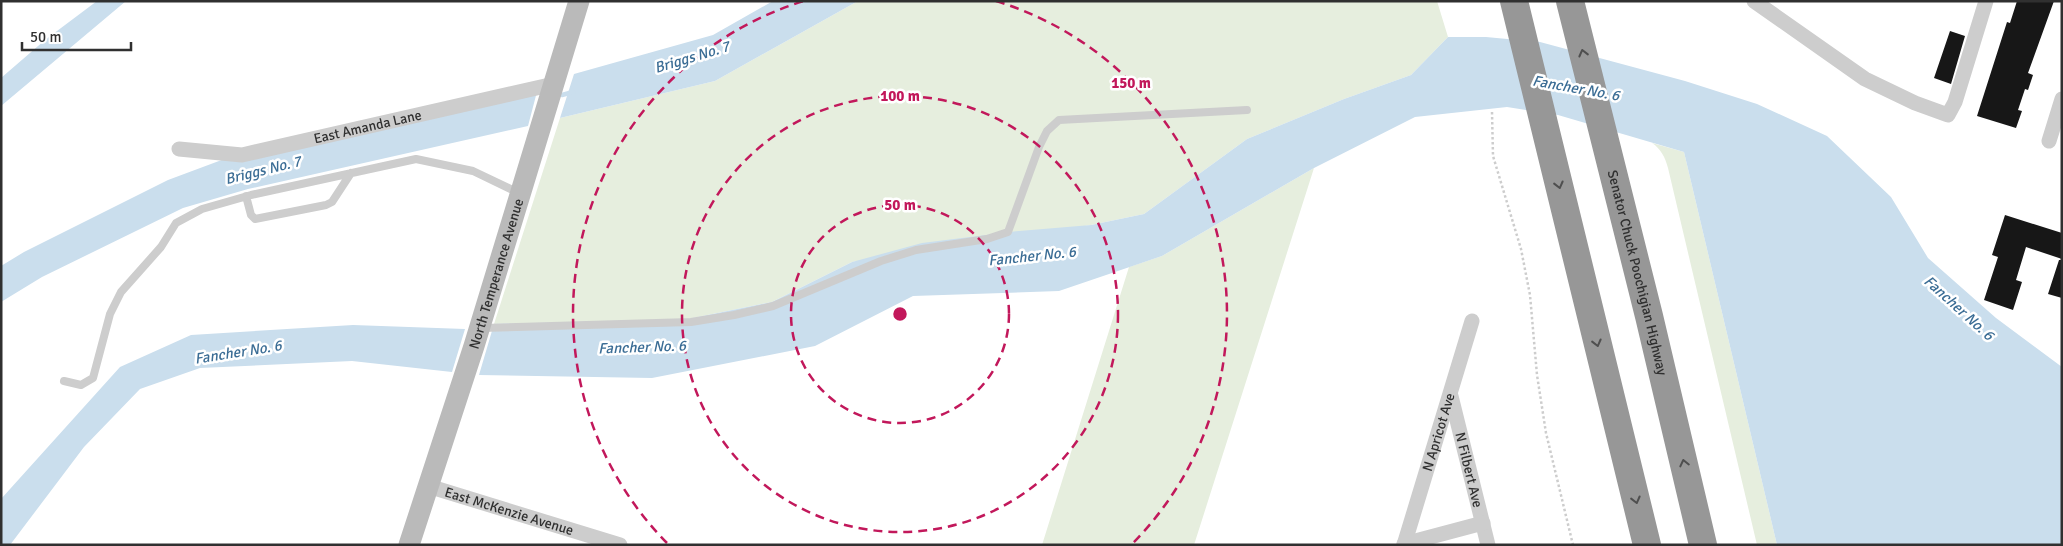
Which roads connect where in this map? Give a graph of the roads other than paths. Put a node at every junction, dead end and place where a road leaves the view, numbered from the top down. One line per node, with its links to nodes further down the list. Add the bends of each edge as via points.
1 (580, 1): 6 (main road, North Temperance Avenue)
2 (1754, 1): 3 (street, via 1865,79 1948,115 1955,102)
3 (1986, 1)
4 (1513, 6): 24 (highway, one-way to 24)
5 (1572, 9): 25 (highway, Senator Chuck Poochigian Highway, one-way to 5)
6 (554, 84): 10 (street, East Amanda Lane, via 242,155); 12 (main road, North Temperance Avenue)
7 (2062, 99): 9 (street)
8 (1246, 110): 15 (lane, via 1060,120 1047,131 1039,147 1008,232 881,260 773,306 691,322)
9 (2049, 141)
10 (179, 149)
11 (351, 173): 12 (lane, via 416,159 474,171); 13 (lane); 13 (lane, via 332,202 326,205 255,219)
12 (521, 194): 15 (main road, North Temperance Avenue)
13 (246, 196): 16 (lane, via 202,209 176,223 161,247 121,292 110,314 92,378 81,385)
14 (1472, 321): 17 (street, N Apricot Ave)
15 (476, 337): 18 (main road, North Temperance Avenue)
16 (64, 381)
17 (1451, 395): 19 (street, N Filbert Ave); 20 (street, N Apricot Ave)
18 (428, 486): 21 (main road, North Temperance Avenue); 22 (street, East McKenzie Avenue)
19 (1482, 523): 20 (street); 23 (street, N Filbert Ave)
20 (1404, 544)
21 (409, 545)
22 (620, 545)
23 (1488, 545)
24 (1646, 545)
25 (1703, 545)

